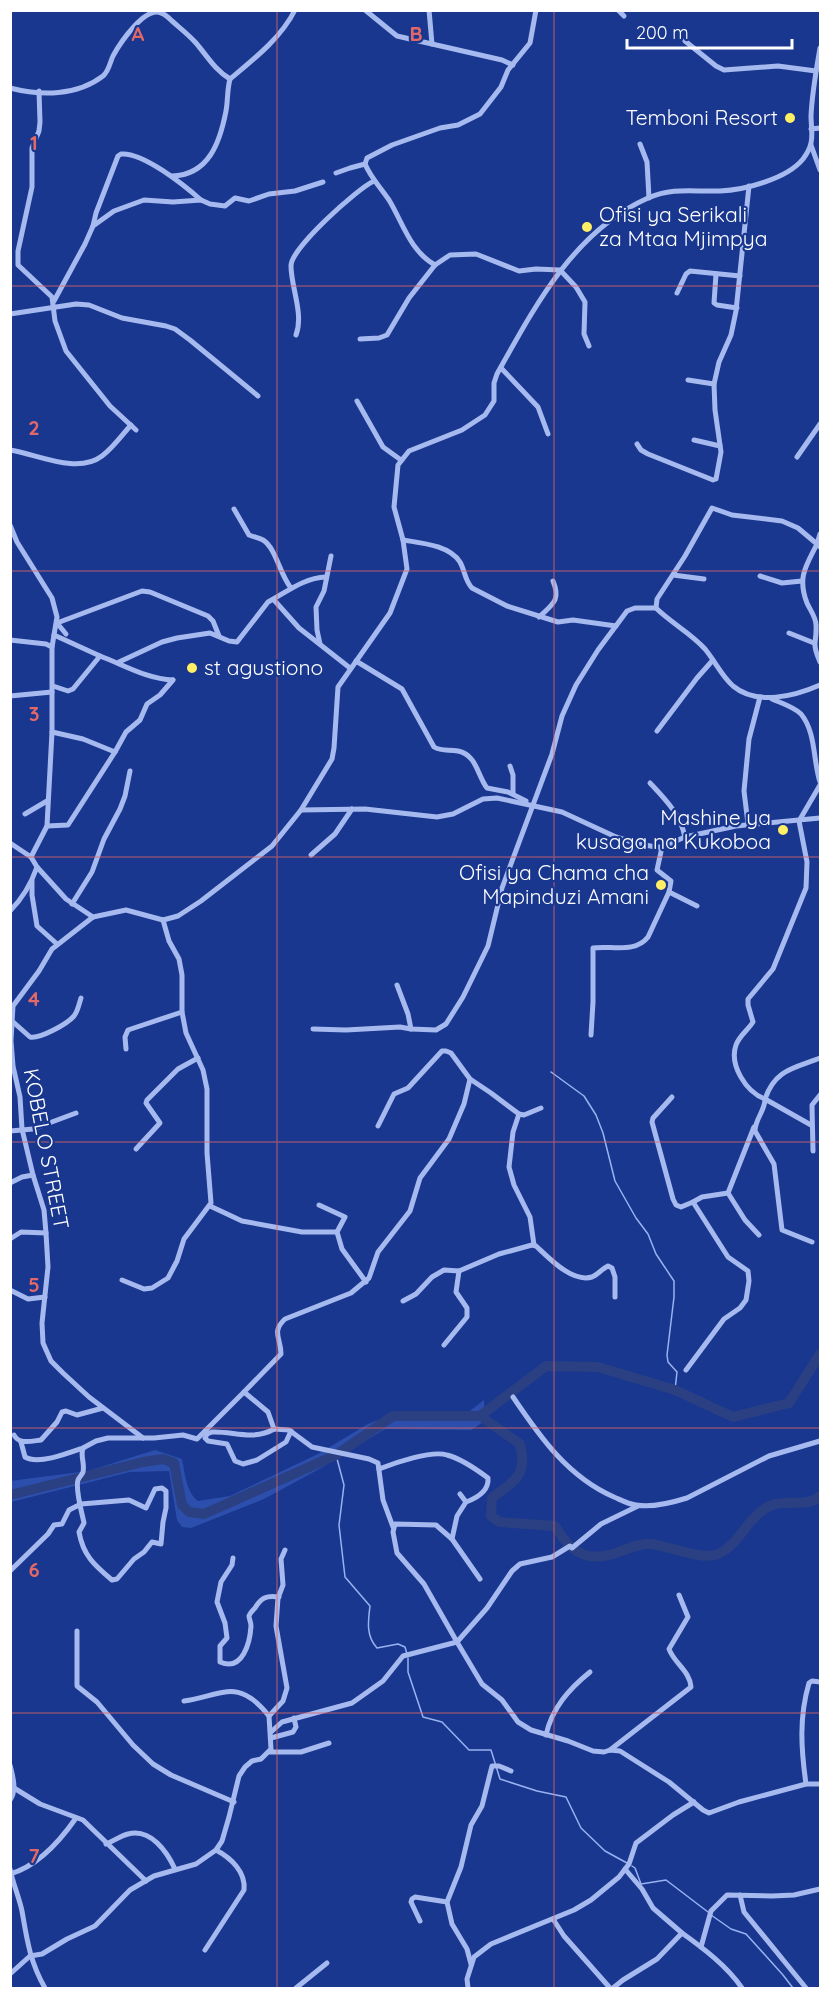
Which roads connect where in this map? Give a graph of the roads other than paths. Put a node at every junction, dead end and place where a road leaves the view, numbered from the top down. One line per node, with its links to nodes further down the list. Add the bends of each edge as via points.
1 (295, 10): 13 (street, via 263,51)
2 (365, 10): 9 (street, via 397,36)
3 (429, 10): 9 (street)
4 (536, 10): 11 (street, via 530,43)
5 (618, 10): 7 (street)
6 (159, 11): 13 (street); 15 (street, via 147,14 136,25 115,52 104,75 75,91)
7 (624, 16)
8 (685, 41): 12 (street, via 724,70 789,66)
9 (432, 44): 11 (street)
10 (820, 48): 12 (street)
11 (513, 64): 20 (street, via 480,114 458,125 392,145 368,158)
12 (816, 71): 17 (street)
13 (230, 79): 23 (street, via 214,152 190,174)
14 (10, 88): 15 (street)
15 (39, 91): 35 (street, via 39,131 32,148 32,187 18,265 42,286)
16 (820, 128): 17 (street)
17 (811, 129): 18 (street)
18 (811, 143): 21 (street); 26 (street, via 793,168 772,180)
19 (640, 144): 27 (street, via 647,162)
20 (365, 164): 22 (street); 24 (street)
21 (820, 170)
22 (336, 173)
23 (172, 176): 28 (street); 29 (street, via 132,155 121,154)
24 (374, 181): 30 (street, via 416,248); 38 (street, via 359,190 292,257)
25 (323, 182): 28 (street, via 249,201 235,198 225,206)
26 (749, 186): 27 (street, via 721,191 672,190); 33 (street)
27 (649, 198): 31 (street, via 604,226)
28 (201, 200): 29 (street, via 131,203)
29 (93, 226): 35 (street)
30 (435, 265): 31 (street, via 450,255 469,254 489,258 512,270); 39 (street, via 387,335)
31 (560, 270): 40 (street, via 585,302 584,334); 41 (street, via 536,304)
32 (716, 274): 33 (street); 34 (street, via 690,271); 36 (street, via 714,303)
33 (740, 276): 36 (street)
34 (677, 293)
35 (54, 304): 37 (street); 44 (street, via 88,305 122,318 175,329); 51 (street, via 66,351 110,406 134,428 104,455 90,462 59,463)
36 (737, 308): 43 (street)
37 (10, 314)
38 (296, 335)
39 (360, 339)
40 (589, 346)
41 (501, 368): 47 (street, via 538,407); 53 (street, via 494,383 494,401 485,415 462,430 409,451)
42 (688, 380): 43 (street)
43 (714, 384): 50 (street)
44 (258, 396)
45 (357, 401): 53 (street, via 383,447)
46 (820, 424): 52 (street)
47 (548, 434)
48 (694, 440): 50 (street)
49 (637, 444): 50 (street, via 648,454 715,481)
50 (720, 446)
51 (10, 450)
52 (796, 457)
53 (401, 460): 57 (street, via 394,507)
54 (234, 509): 66 (street, via 249,535 262,539 271,548)
55 (10, 525): 70 (street, via 52,598)
56 (820, 534): 58 (street)
57 (403, 540): 69 (street, via 451,553 472,588 507,606); 83 (street, via 408,561 403,581 390,613)
58 (819, 545): 60 (street, via 782,521 732,515 712,508); 65 (street)
59 (331, 556): 62 (street)
60 (673, 575): 63 (street); 68 (street, via 657,599)
61 (760, 576): 65 (street, via 782,583)
62 (326, 577): 66 (street); 79 (street, via 315,615)
63 (704, 579)
64 (554, 581): 69 (street, via 556,598)
65 (802, 581): 78 (street, via 815,620)
66 (291, 588): 67 (street)
67 (274, 600): 75 (street, via 268,602 237,642); 79 (street)
68 (656, 608): 71 (street, via 631,608); 82 (street)
69 (539, 616): 71 (street, via 558,622 573,620)
70 (57, 623): 72 (street); 74 (street); 75 (street, via 142,591 208,616)
71 (616, 626): 101 (street, via 576,685)
72 (54, 632): 74 (street); 77 (street); 80 (street)
73 (789, 633): 78 (street)
74 (66, 634): 77 (street)
75 (219, 636): 84 (street, via 210,633 162,642)
76 (10, 640): 80 (street)
77 (69, 641): 81 (street)
78 (814, 643): 85 (street)
79 (320, 644): 86 (street)
80 (52, 647): 88 (street)
81 (100, 656): 84 (street); 88 (street, via 73,689)
82 (713, 660): 90 (street, via 732,685); 92 (street)
83 (356, 661): 86 (street); 99 (street, via 402,688 434,747 467,754 487,788)
84 (118, 662): 94 (street, via 173,681 147,704 140,720 126,732)
85 (820, 662)
86 (350, 668): 103 (street, via 336,694 332,759)
87 (820, 685): 91 (street)
88 (53, 689): 89 (street); 93 (street)
89 (10, 696)
90 (760, 697): 91 (street); 107 (street, via 744,781)
91 (771, 698): 98 (street, via 802,716 810,733)
92 (657, 731)
93 (52, 732): 94 (street, via 89,740); 100 (street)
94 (115, 752): 108 (street, via 68,825)
95 (510, 766): 99 (street)
96 (130, 771): 117 (street, via 120,809 92,872)
97 (650, 783): 109 (street, via 678,815)
98 (820, 783): 106 (street)
99 (513, 794): 101 (street)
100 (47, 801): 104 (street); 108 (street)
101 (531, 805): 102 (street, via 483,799 453,814 436,817); 111 (street, via 562,812 629,841); 129 (street, via 502,888 488,946 464,997 446,1023 436,1030)
102 (352, 809): 103 (street); 112 (street, via 335,834)
103 (301, 810): 121 (street, via 264,854 188,911)
104 (25, 814)
105 (820, 818): 106 (street)
106 (799, 821): 107 (street); 137 (street, via 807,862 806,888 773,969 748,999 753,1022 737,1042 734,1058 744,1083)
107 (748, 824): 109 (street)
108 (47, 826): 113 (street)
109 (685, 837): 111 (street)
110 (10, 843): 113 (street)
111 (662, 847): 116 (street, via 657,870 671,880)
112 (310, 855)
113 (31, 857): 114 (street)
114 (37, 867): 115 (street); 117 (street)
115 (32, 881): 119 (street); 122 (street, via 37,926)
116 (669, 892): 118 (street); 130 (street, via 642,943 593,948)
117 (72, 904): 120 (street)
118 (697, 906)
119 (10, 911)
120 (93, 917): 121 (street, KOBELO STREET, via 126,910); 122 (street, KOBELO STREET)
121 (163, 920): 126 (street, via 179,959)
122 (57, 944): 125 (street, KOBELO STREET)
123 (397, 985): 129 (street)
124 (81, 998): 127 (street, via 72,1018 39,1038 30,1038)
125 (12, 1005): 127 (street, KOBELO STREET)
126 (182, 1012): 131 (street, via 128,1030); 132 (street, via 186,1033)
127 (12, 1021): 144 (street, KOBELO STREET, via 11,1055)
128 (313, 1029): 129 (street)
129 (411, 1029)
130 (591, 1035)
131 (126, 1049)
132 (198, 1058): 146 (street, via 178,1069 147,1100 160,1123); 153 (street, via 207,1089)
133 (820, 1058): 137 (street, via 789,1068 769,1086)
134 (470, 1079): 140 (street); 143 (street, via 451,1053 442,1052 408,1088 394,1095); 162 (street, via 449,1139 420,1178 410,1211 378,1252)
135 (820, 1095): 142 (street, via 812,1105)
136 (672, 1097): 151 (street, via 652,1122 676,1205)
137 (765, 1099): 141 (street); 142 (street)
138 (541, 1108): 140 (street)
139 (76, 1113): 144 (street, via 33,1129)
140 (519, 1114): 159 (street, via 509,1167 530,1218)
141 (755, 1125): 150 (street); 158 (street, via 774,1164 782,1230)
142 (812, 1125): 147 (street)
143 (378, 1126)
144 (22, 1129): 145 (street); 148 (street, KOBELO STREET)
145 (10, 1131)
146 (136, 1149)
147 (813, 1151)
148 (33, 1174): 149 (street); 155 (street, KOBELO STREET)
149 (10, 1184)
150 (729, 1193): 151 (street); 156 (street)
151 (693, 1202): 168 (street, via 728,1257 748,1271 749,1281 746,1300 724,1319)
152 (319, 1205): 154 (street, via 345,1217)
153 (210, 1206): 154 (street, via 242,1221 302,1232); 161 (street, via 191,1227 168,1278 144,1289)
154 (337, 1232): 162 (street, via 342,1250)
155 (46, 1233): 157 (street, via 21,1232); 164 (street, KOBELO STREET)
156 (759, 1235)
157 (10, 1239)
158 (812, 1242)
159 (534, 1245): 160 (street, via 499,1254); 165 (street, via 568,1272 583,1278 595,1276 608,1266 612,1268)
160 (459, 1272): 166 (street, via 437,1273 420,1291); 167 (street, via 456,1293 467,1308 467,1317)
161 (122, 1280)
162 (366, 1282): 169 (street, via 351,1293 285,1318 276,1331 281,1354)
163 (10, 1290): 164 (street, via 28,1299)
164 (45, 1297): 171 (street, KOBELO STREET, via 42,1336 49,1357)
165 (615, 1297)
166 (403, 1301)
167 (444, 1345)
168 (686, 1370)
169 (244, 1392): 172 (street, via 268,1412); 175 (street, via 197,1439 183,1435)
170 (513, 1397): 183 (street, via 572,1471 594,1488)
171 (103, 1408): 175 (street, KOBELO STREET); 177 (street, via 77,1414 62,1412 44,1438)
172 (274, 1429): 173 (street); 173 (street, via 257,1435 212,1432 205,1438 208,1442 227,1444 235,1461 243,1464 286,1442)
173 (291, 1431): 179 (street, via 312,1447 369,1459 378,1463)
174 (14, 1435): 177 (street)
175 (142, 1438): 178 (street, via 108,1438)
176 (820, 1441): 183 (street, via 769,1456 687,1498)
177 (21, 1442): 178 (street, via 25,1457 32,1461)
178 (83, 1448): 182 (street, via 83,1472 77,1482)
179 (379, 1469): 181 (street, via 414,1458 447,1455 488,1478 485,1490); 184 (street, via 383,1500)
180 (460, 1494): 181 (street)
181 (466, 1502): 185 (street, via 457,1516)
182 (81, 1504): 182 (street, via 84,1523 80,1541 87,1556 112,1580 117,1580 152,1542 161,1544 166,1508 166,1491 162,1488 155,1489 146,1508 129,1500); 188 (street, via 69,1510 62,1524 54,1525)
183 (638, 1506): 193 (street, via 601,1524 572,1548 520,1564)
184 (393, 1527): 185 (street, via 399,1523 432,1524); 193 (street, via 397,1553 424,1584)
185 (452, 1539): 189 (street)
186 (285, 1550): 191 (street)
187 (233, 1558): 191 (street, via 221,1582 217,1602 227,1638 220,1646 220,1662 237,1662 244,1655 250,1642 250,1614 262,1598)
188 (10, 1571)
189 (480, 1578)
190 (679, 1595): 202 (street, via 688,1617 669,1649 692,1686)
191 (279, 1597): 197 (street, via 276,1626 287,1688 285,1698)
192 (77, 1631): 210 (street, via 77,1686 97,1702 153,1764)
193 (457, 1642): 198 (street, via 403,1656 383,1681 352,1703); 200 (street, via 482,1684 502,1700 518,1722)
194 (590, 1672): 200 (street, via 567,1693 550,1718)
195 (820, 1682): 206 (street, via 809,1683 802,1711)
196 (184, 1701): 197 (street, via 217,1692 236,1692 260,1704)
197 (269, 1716): 199 (street)
198 (294, 1718): 199 (street, via 279,1724); 199 (street, via 293,1732)
199 (271, 1735): 203 (street)
200 (546, 1735): 202 (street, via 593,1751)
201 (329, 1743): 203 (street, via 301,1752)
202 (610, 1750): 211 (street, via 633,1758)
203 (270, 1752): 210 (street, via 245,1767 239,1776)
204 (10, 1766): 208 (street)
205 (511, 1771): 221 (street, via 492,1766 482,1806 471,1825)
206 (806, 1784): 207 (street); 211 (street, via 709,1813)
207 (820, 1784)
208 (14, 1788): 209 (street); 212 (street, via 40,1804)
209 (10, 1800)
210 (234, 1802): 214 (street)
211 (694, 1803): 216 (street, via 636,1843)
212 (76, 1818): 213 (street, via 83,1820); 217 (street, via 52,1848 26,1867)
213 (106, 1844): 215 (street, via 132,1833 144,1835 167,1852); 218 (street)
214 (216, 1850): 215 (street, via 196,1864); 226 (street, via 241,1873 244,1890)
215 (175, 1869): 218 (street)
216 (625, 1869): 222 (street, via 591,1900); 224 (street, via 653,1908)
217 (11, 1872): 227 (street)
218 (146, 1881): 227 (street, via 121,1898 91,1929 42,1954)
219 (820, 1889): 220 (street, via 794,1895)
220 (740, 1895): 225 (street, via 727,1895 711,1911); 236 (street, via 744,1912)
221 (447, 1902): 223 (street, via 412,1899); 229 (street, via 452,1924)
222 (553, 1919): 229 (street, via 490,1944); 234 (street)
223 (420, 1921)
224 (682, 1933): 225 (street); 234 (street, via 657,1959)
225 (701, 1947): 235 (street)
226 (205, 1950)
227 (30, 1956): 230 (street); 231 (street)
228 (327, 1963): 232 (street)
229 (471, 1964): 233 (street)
230 (10, 1974)
231 (45, 1989)
232 (296, 1989)
233 (468, 1989)
234 (611, 1989)
235 (742, 1989)
236 (806, 1989)

